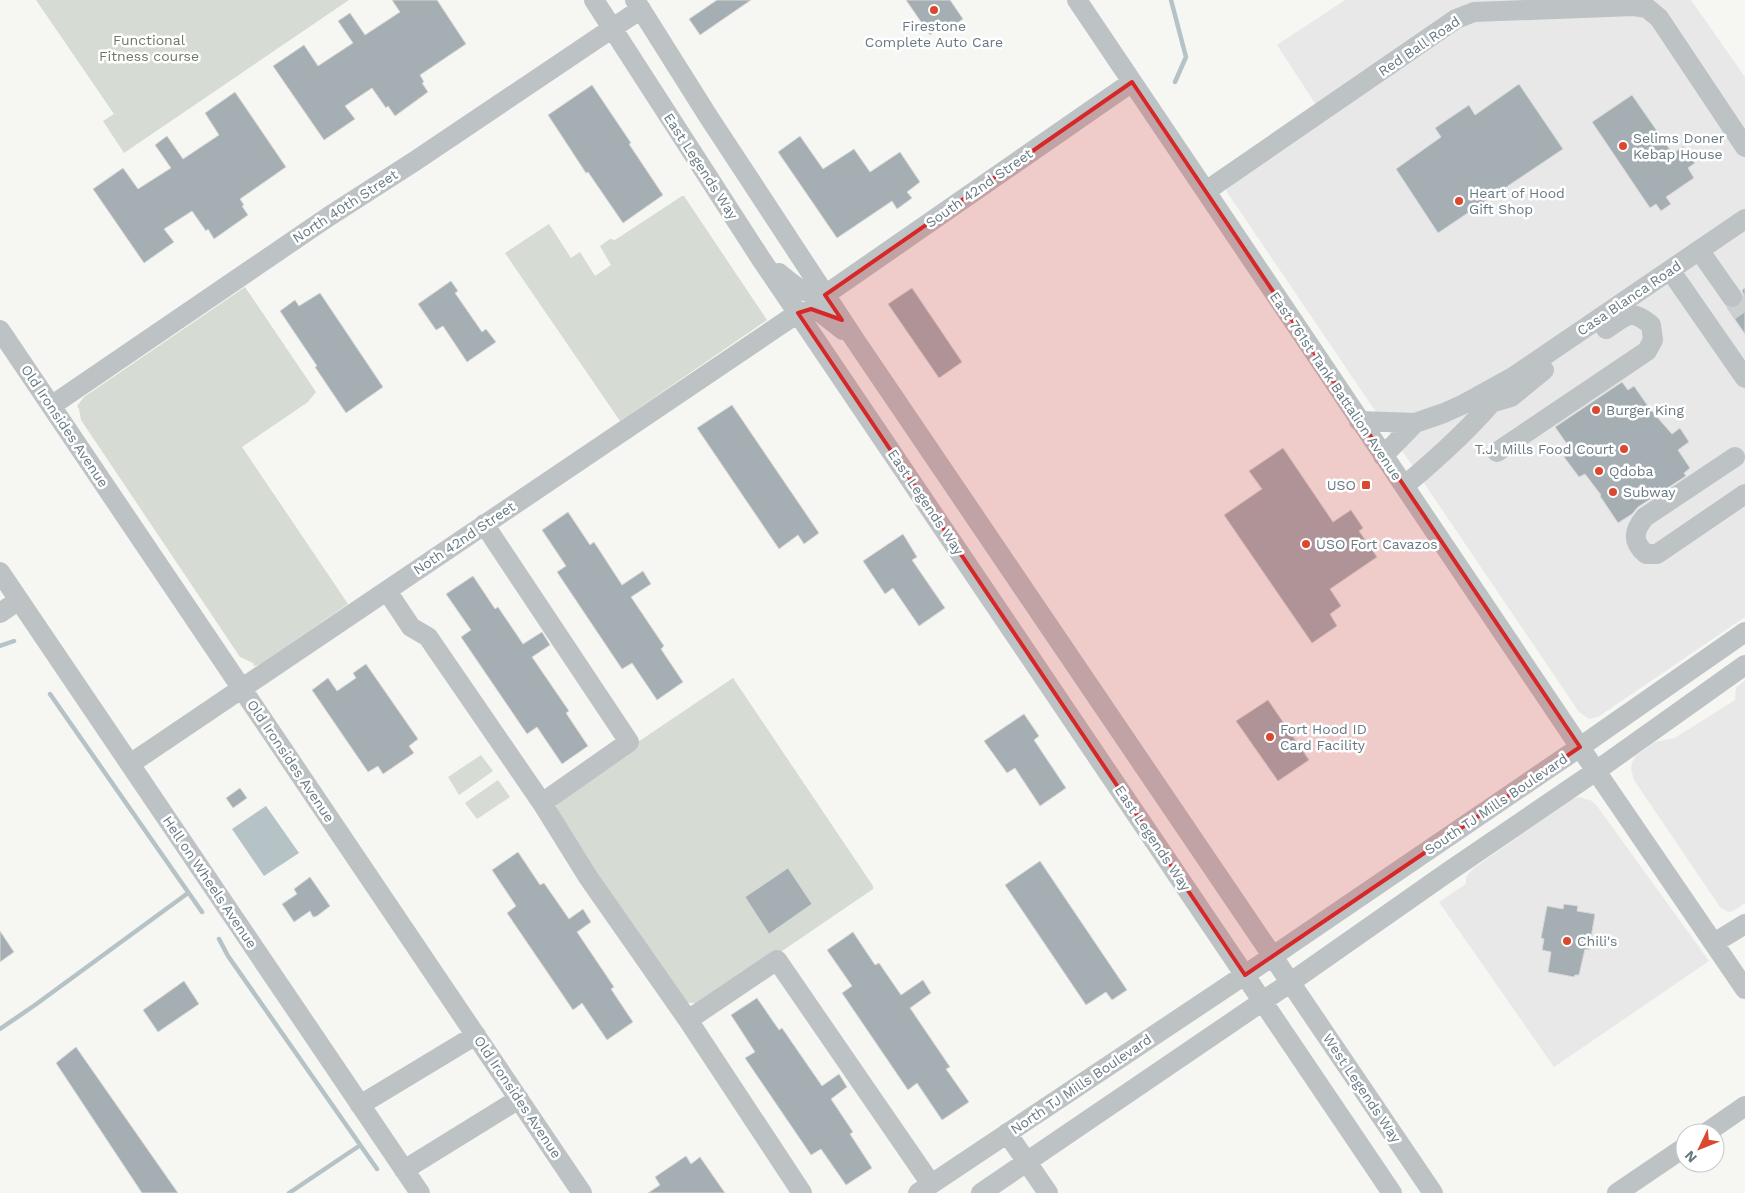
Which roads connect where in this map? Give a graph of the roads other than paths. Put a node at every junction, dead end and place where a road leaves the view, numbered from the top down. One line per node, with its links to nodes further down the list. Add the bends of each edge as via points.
1 (594, 0): 4 (street, East Legends Way)
2 (1077, 0): 5 (street, East 761st Tank Battalion Avenue)
3 (638, 4): 4 (street, North 40th Street); 12 (street)
4 (612, 28): 10 (street, East Legends Way); 21 (street, North 40th Street)
5 (1132, 82): 7 (street, East 761st Tank Battalion Avenue); 12 (street, South 42nd Street)
6 (1745, 147): 7 (street, Red Ball Road, via 1659,18 1647,8 1474,12 1456,19)
7 (1206, 191): 22 (street, East 761st Tank Battalion Avenue)
8 (1745, 219): 9 (street, Casa Blanca Road)
9 (1699, 250): 11 (street, Casa Blanca Road); 13 (street)
10 (761, 259): 12 (street, via 798,289 811,294); 14 (street, East Legends Way)
11 (1670, 270): 17 (street); 18 (street, Casa Blanca Road)
12 (825, 294): 16 (street)
13 (1732, 297)
14 (798, 312): 16 (street, via 811,309 820,312); 29 (street, Noth 42nd Street); 44 (street, East Legends Way)
15 (0, 330): 21 (street, Old Ironsides Avenue)
16 (856, 340): 43 (street)
17 (1736, 353): 19 (street)
18 (1513, 377): 20 (street, Casa Blanca Road); 23 (street, Casa Blanca Road, via 1464,404)
19 (1745, 378)
20 (1491, 403): 24 (street, via 1511,397 1537,375 1627,315 1640,316 1651,325 1653,340 1647,352); 27 (street, Casa Blanca Road, via 1442,455)
21 (51, 406): 36 (street, Old Ironsides Avenue)
22 (1359, 421): 23 (street, Casa Blanca Road); 25 (street, East 761st Tank Battalion Avenue)
23 (1415, 423): 25 (street, Casa Blanca Road)
24 (1497, 452)
25 (1384, 456): 27 (street, East 761st Tank Battalion Avenue)
26 (1735, 457): 28 (street, via 1645,517 1638,525 1637,547 1646,554 1656,554)
27 (1404, 486): 37 (street, East 761st Tank Battalion Avenue)
28 (1745, 494)
29 (484, 524): 31 (street, Noth 42nd Street); 40 (street, via 629,742)
30 (0, 572): 32 (street, Hell on Wheels Avenue)
31 (387, 591): 36 (street, Noth 42nd Street); 40 (street, via 411,627 428,637)
32 (19, 600): 33 (street); 38 (street, Hell on Wheels Avenue)
33 (0, 613)
34 (1745, 632): 37 (street, South TJ Mills Boulevard)
35 (1745, 666): 39 (street, South TJ Mills Boulevard)
36 (243, 688): 38 (street, Noth 42nd Street); 49 (street, Old Ironsides Avenue)
37 (1580, 747): 39 (street, East 761st Tank Battalion Avenue); 43 (street, South TJ Mills Boulevard)
38 (130, 764): 51 (street, Hell on Wheels Avenue)
39 (1596, 772): 42 (street, East 761st Tank Battalion Avenue); 45 (street, South TJ Mills Boulevard)
40 (542, 803): 48 (street, via 588,877)
41 (1745, 924): 42 (street)
42 (1714, 943): 46 (street, East 761st Tank Battalion Avenue)
43 (1273, 956): 44 (street, South TJ Mills Boulevard); 45 (street)
44 (1245, 974): 47 (street, East Legends Way); 54 (street, North TJ Mills Boulevard)
45 (1291, 982): 47 (street, South TJ Mills Boulevard); 65 (street, West Legends Way)
46 (1745, 989)
47 (1263, 1002): 56 (street); 64 (street)
48 (688, 1020): 58 (street, via 777,960); 61 (street)
49 (476, 1035): 50 (street, Old Ironsides Avenue); 51 (street)
50 (519, 1099): 57 (street); 60 (street, Old Ironsides Avenue)
51 (360, 1105): 57 (street, Hell on Wheels Avenue)
52 (1745, 1106): 53 (street)
53 (1720, 1123)
54 (1007, 1133): 56 (street); 58 (street, North TJ Mills Boulevard)
55 (1675, 1154): 66 (street)
56 (1027, 1162): 62 (street); 63 (street)
57 (404, 1170): 59 (street, Hell on Wheels Avenue)
58 (924, 1188)
59 (420, 1193)
60 (582, 1193)
61 (802, 1193)
62 (981, 1193)
63 (1048, 1193)
64 (1392, 1193)
65 (1433, 1193)
66 (1618, 1193)

